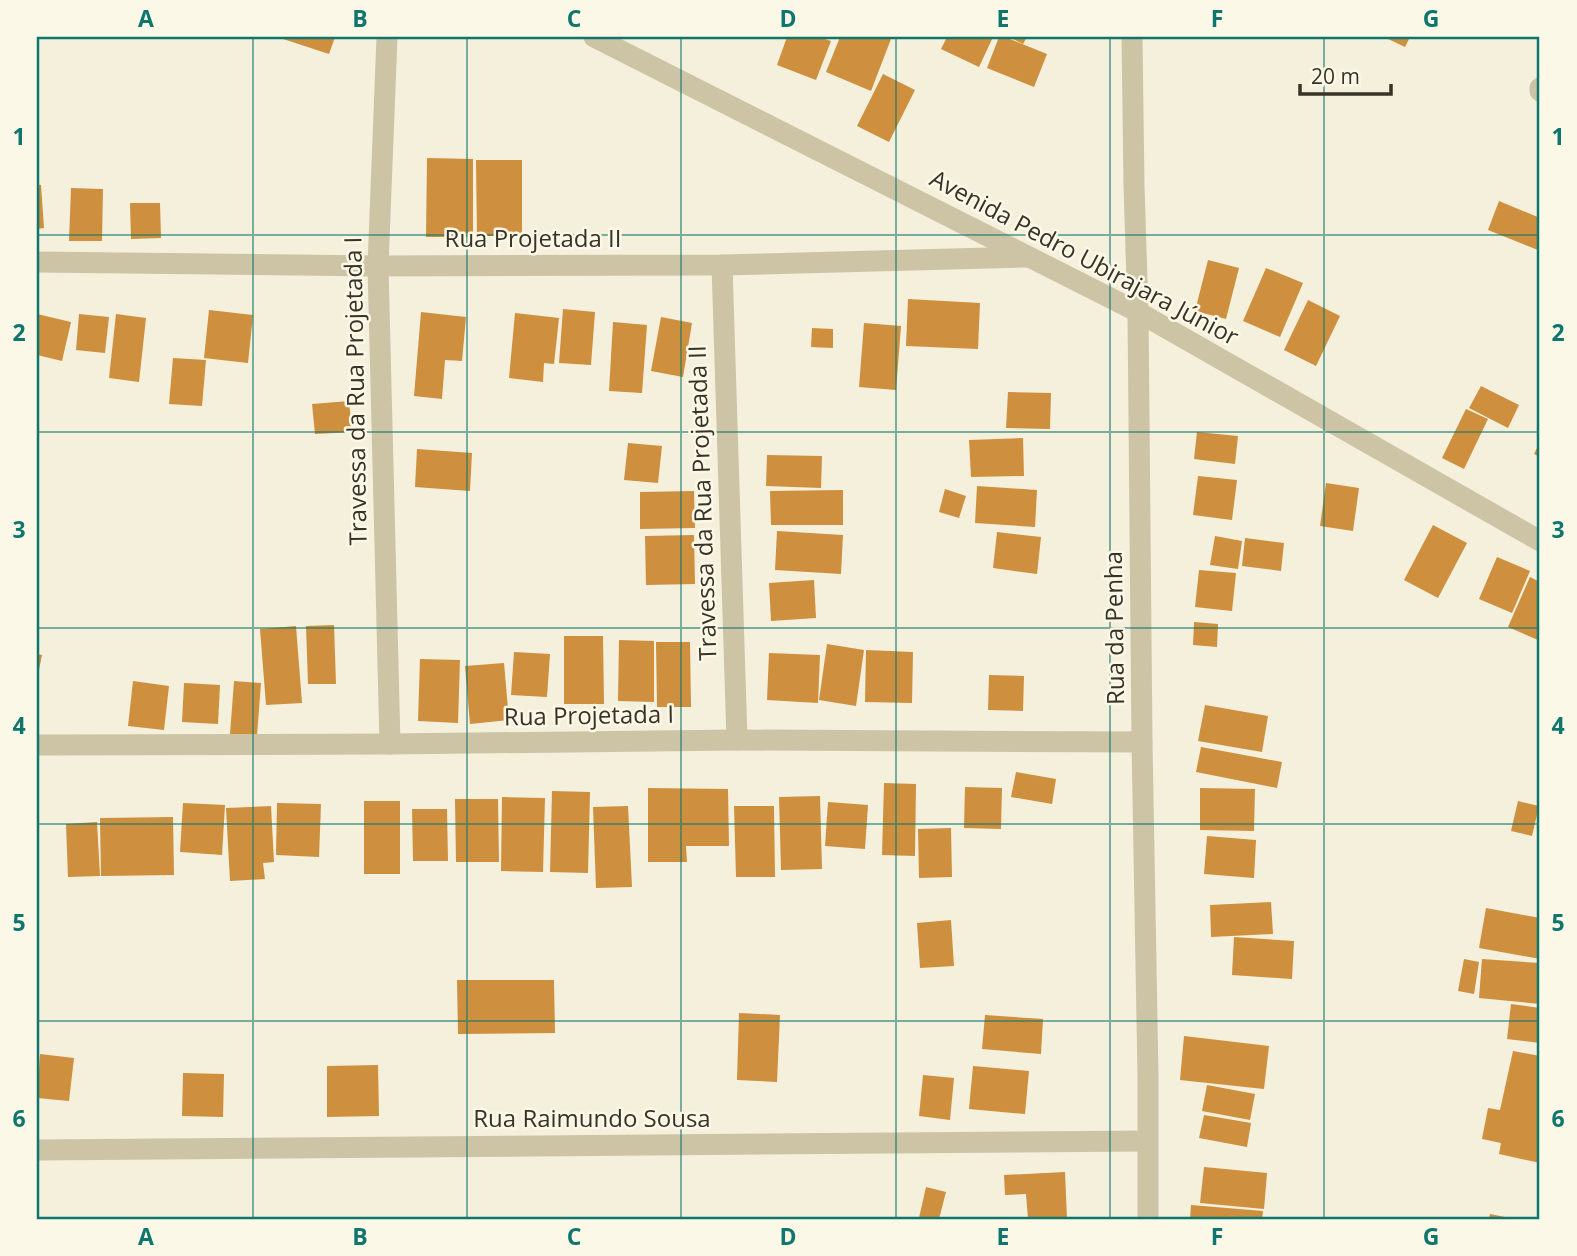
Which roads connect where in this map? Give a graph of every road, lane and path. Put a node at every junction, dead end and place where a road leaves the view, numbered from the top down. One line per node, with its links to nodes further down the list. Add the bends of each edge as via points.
1 (387, 37): 7 (street, Travessa da Rua Projetada I)
2 (594, 37): 4 (street, Avenida Pedro Ubirajara Júnior)
3 (1132, 37): 8 (street, Rua da Penha)
4 (1030, 257): 6 (street, Rua Projetada II); 8 (street, Avenida Pedro Ubirajara Júnior)
5 (37, 262): 7 (street, Rua Projetada II)
6 (722, 265): 7 (street, Rua Projetada II); 10 (street, Travessa da Rua Projetada II)
7 (378, 266): 12 (street, Travessa da Rua Projetada I)
8 (1138, 312): 9 (street, Avenida Pedro Ubirajara Júnior); 11 (street, Rua da Penha)
9 (1540, 541)
10 (737, 740): 11 (street, Rua Projetada I); 12 (street, Rua Projetada I)
11 (1142, 742): 14 (street, Rua da Penha)
12 (390, 744): 13 (street, Rua Projetada I)
13 (37, 745)
14 (1147, 1141): 15 (street, Rua Raimundo Sousa); 16 (street, Rua da Penha)
15 (37, 1150)
16 (1148, 1219)

